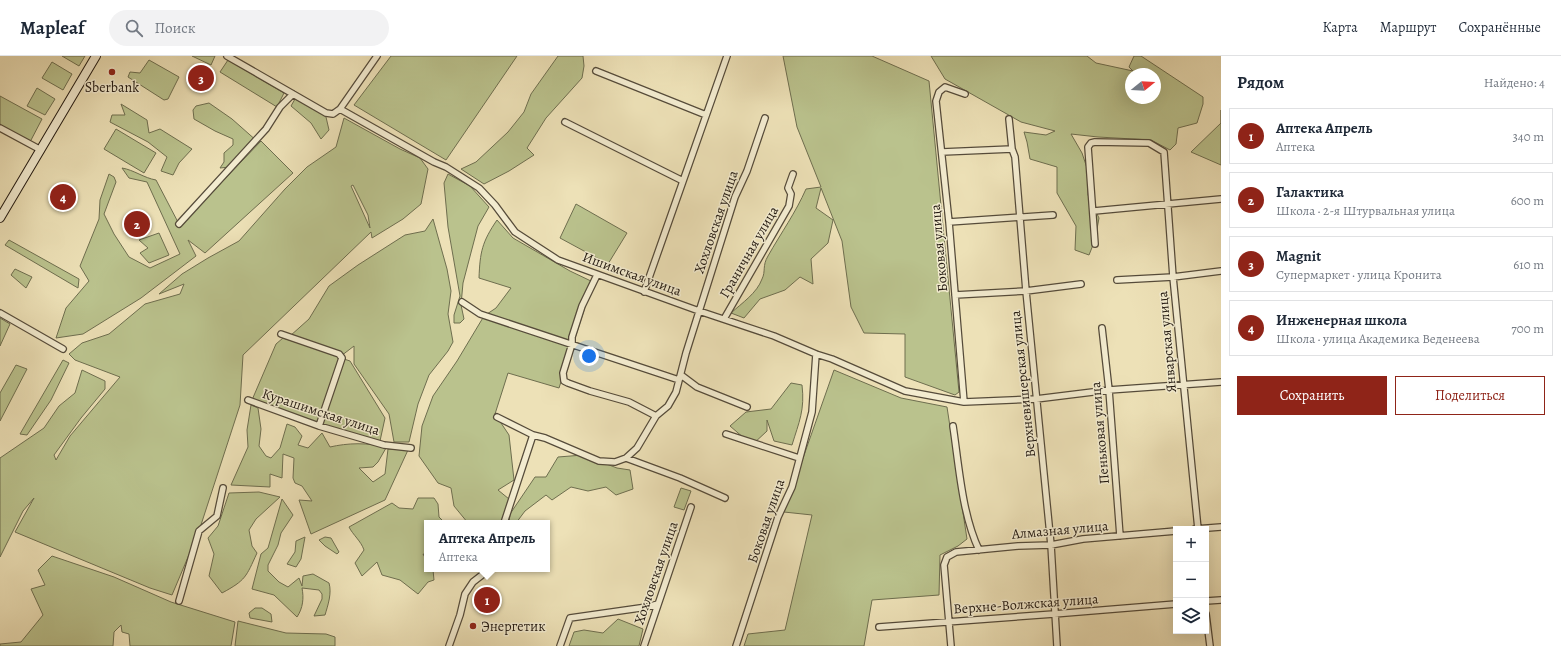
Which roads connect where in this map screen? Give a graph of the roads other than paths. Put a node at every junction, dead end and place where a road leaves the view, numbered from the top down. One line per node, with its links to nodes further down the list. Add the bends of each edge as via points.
1 (96, 56): 15 (street)
2 (227, 56): 6 (street)
3 (377, 56): 8 (street)
4 (727, 56): 9 (street)
5 (596, 71): 9 (street)
6 (293, 94): 8 (street, via 326,113 333,114); 26 (street, via 280,107 266,129)
7 (965, 94): 16 (street, Боковая улица, via 945,87 938,92 936,101)
8 (340, 109): 29 (street, Ишимская улица, via 479,188 515,232 558,260)
9 (706, 116): 18 (street)
10 (765, 118): 37 (street, Хохловская улица, via 747,172 735,197)
11 (1009, 119): 14 (street, Верхневишерская улица)
12 (565, 122): 18 (street)
13 (0, 128): 15 (street)
14 (1012, 149): 16 (street); 24 (street, Верхневишерская улица, via 1015,157)
15 (41, 150): 23 (street)
16 (942, 152): 25 (street, Боковая улица)
17 (793, 174): 39 (street, Граничная улица, via 788,188 791,194 789,206)
18 (683, 181): 34 (street)
19 (1221, 199): 20 (street)
20 (1168, 204): 21 (street); 21 (street, Январская улица, via 1164,152 1149,143 1095,142 1090,143 1088,147); 30 (street, Январская улица)
21 (1094, 211): 27 (street)
22 (1053, 215): 24 (street)
23 (0, 218)
24 (1020, 218): 25 (street); 33 (street, Верхневишерская улица)
25 (949, 222): 35 (street, Боковая улица)
26 (179, 224)
27 (1095, 244)
28 (1221, 271): 30 (street)
29 (597, 275): 34 (street, Ишимская улица); 42 (street, via 582,306)
30 (1173, 277): 31 (street); 47 (street, Январская улица)
31 (1117, 280)
32 (1081, 284): 33 (street)
33 (1026, 290): 35 (street); 49 (street, Верхневишерская улица)
34 (644, 292): 37 (street, Ишимская улица)
35 (955, 295): 51 (street, Боковая улица)
36 (462, 302): 42 (street, via 480,314)
37 (699, 311): 39 (street, Ишимская улица); 45 (street, Хохловская улица)
38 (0, 313): 43 (street)
39 (724, 319): 44 (street, Ишимская улица)
40 (1102, 328): 48 (street, Пеньковая улица)
41 (281, 334): 55 (street, via 341,356 342,361)
42 (572, 344): 45 (street); 53 (street, via 563,373 564,381 629,402)
43 (63, 349)
44 (816, 354): 51 (street, Ишимская улица, via 905,391); 61 (street, Боковая улица, via 812,412)
45 (680, 378): 52 (street); 53 (street, Хохловская улица, via 668,406)
46 (1221, 382): 47 (street, Ишимская улица)
47 (1184, 385): 48 (street, Ишимская улица); 66 (street, Январская улица)
48 (1109, 390): 49 (street, Ишимская улица); 70 (street, Пеньковая улица)
49 (1036, 398): 51 (street, Ишимская улица); 71 (street, Верхневишерская улица)
50 (248, 400): 55 (street, Курашимская улица)
51 (964, 402)
52 (747, 406)
53 (656, 416): 60 (street, Хохловская улица, via 636,448)
54 (497, 417): 58 (street)
55 (319, 426): 59 (street, Курашимская улица, via 384,445)
56 (953, 426): 72 (street, via 968,520)
57 (726, 434): 61 (street)
58 (533, 436): 60 (street, via 545,438 599,461 615,462); 65 (street)
59 (411, 448)
60 (626, 458): 63 (street)
61 (799, 458): 86 (street, Боковая улица, via 792,487 778,518)
62 (223, 488): 74 (street, via 217,516 199,531)
63 (725, 498)
64 (692, 507): 77 (street, Хохловская улица)
65 (505, 520)
66 (1196, 526)
67 (1221, 526): 68 (street)
68 (1209, 527)
69 (1173, 531): 70 (street, Алмазная улица)
70 (1120, 536): 71 (street, Алмазная улица)
71 (1051, 545): 72 (street, Алмазная улица); 79 (street, Верхневишерская улица)
72 (979, 550): 80 (street, Алмазная улица, via 956,552 946,557 944,565)
73 (484, 572): 83 (street, via 465,594)
74 (179, 600)
75 (1221, 600): 76 (street)
76 (1209, 601)
77 (658, 604): 84 (street, via 570,618); 85 (street, Хохловская улица)
78 (1173, 604): 79 (street, Верхне-Волжская улица)
79 (1054, 614): 80 (street, Верхне-Волжская улица); 88 (street, Верхневишерская улица)
80 (949, 621): 81 (street, Верхне-Волжская улица); 87 (street)
81 (879, 627)
82 (1208, 634): 89 (street)
83 (449, 646)
84 (560, 646)
85 (644, 646)
86 (736, 646)
87 (951, 646)
88 (1057, 646)
89 (1210, 646)

